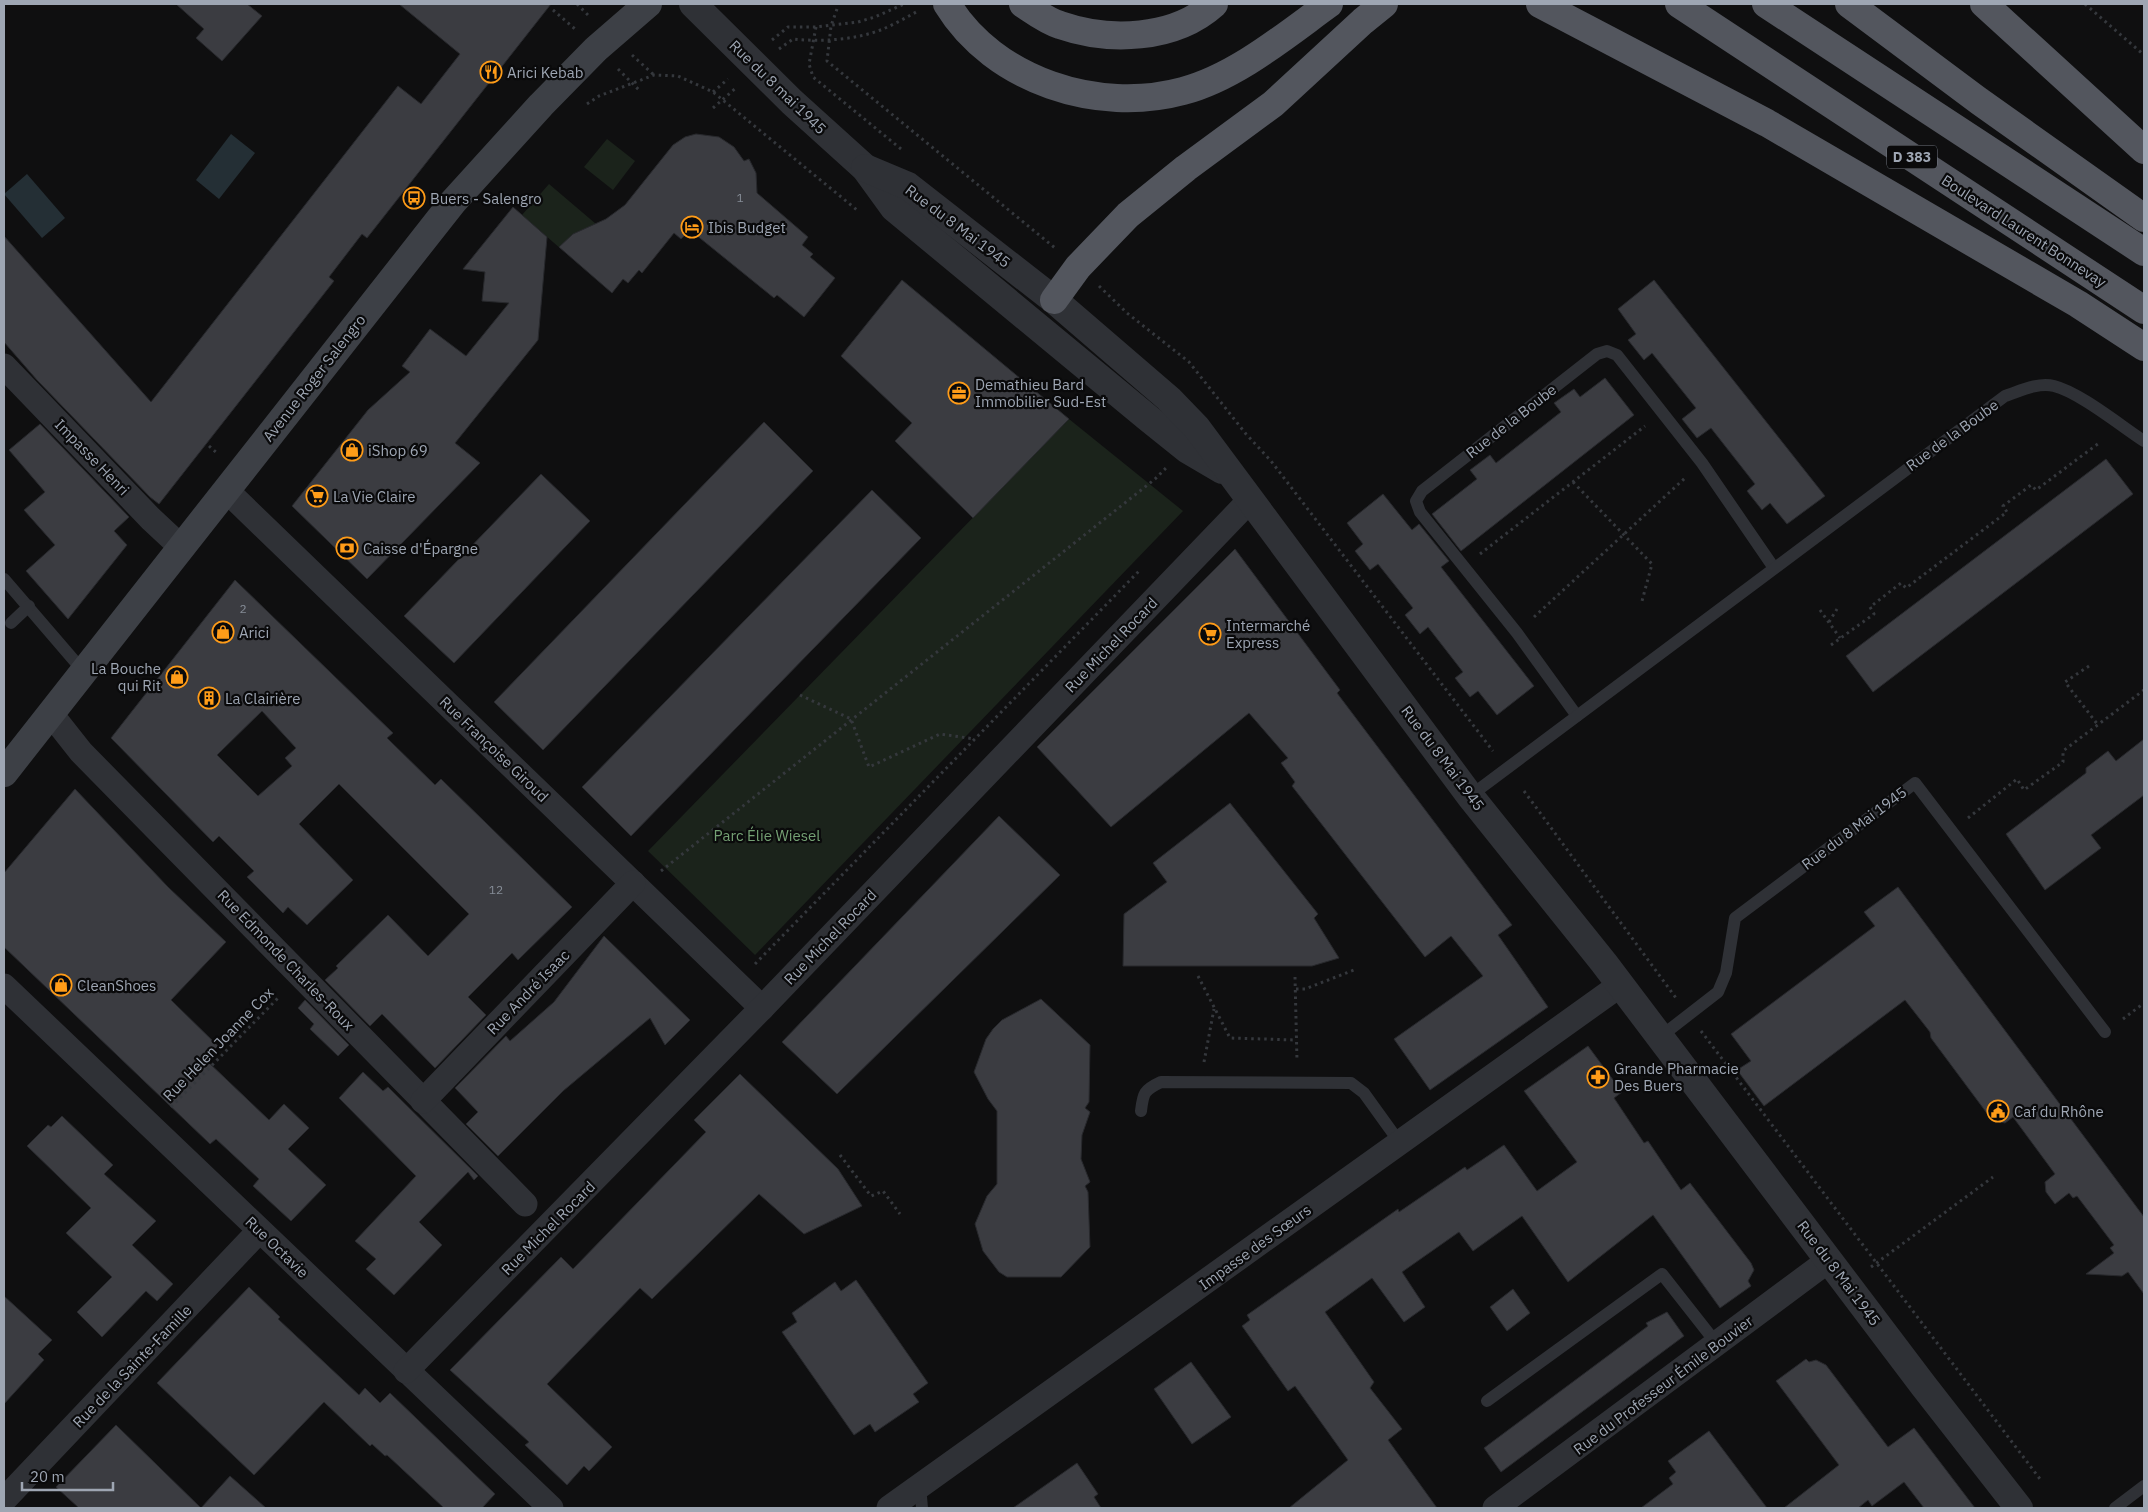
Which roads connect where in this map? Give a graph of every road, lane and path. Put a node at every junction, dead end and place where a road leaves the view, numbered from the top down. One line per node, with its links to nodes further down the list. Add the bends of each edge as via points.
1 (648, 4): 42 (main road, Avenue Roger Salengro, via 596,49 453,202)
2 (693, 4): 23 (street, Rue du 8 mai 1945, via 792,102)
3 (904, 4): 16 (path, via 875,17)
4 (1023, 4): 5 (highway, via 1058,25 1104,35 1128,36 1179,25)
5 (1214, 4)
6 (1329, 4): 15 (highway, via 1260,53 1213,80 1184,91 1143,98 1100,96 1059,88 1029,76 1008,66)
7 (1384, 4): 28 (highway, via 1273,104 1128,215 1078,267)
8 (1540, 4): 31 (highway, via 1767,123 2078,304)
9 (1679, 4): 29 (highway, Boulevard Laurent Bonnevay / D 383)
10 (1766, 4): 26 (highway)
11 (1849, 4): 24 (highway)
12 (1984, 4): 22 (highway)
13 (2085, 4): 19 (path)
14 (838, 9): 16 (path)
15 (940, 9): 18 (path, via 868,34)
16 (831, 26): 17 (path); 18 (path)
17 (816, 27)
18 (830, 39): 25 (path, via 827,61)
19 (2144, 55)
20 (713, 92): 21 (path, via 678,76 654,75 599,96)
21 (587, 104)
22 (2144, 150)
23 (865, 168): 28 (street, Rue du 8 Mai 1945, via 908,186); 30 (street, Rue du 8 Mai 1945, via 894,208)
24 (2144, 218)
25 (1055, 249)
26 (2144, 252)
27 (1095, 282): 68 (path, via 1127,313 1189,362 1271,461)
28 (1054, 300): 30 (street); 40 (street, Rue du 8 Mai 1945, via 1169,399 1197,428)
29 (2144, 310)
30 (1025, 317): 40 (street, Rue du 8 Mai 1945, via 1188,450)
31 (2144, 347)
32 (4, 366): 45 (street, Impasse Henri)
33 (1662, 412): 38 (lane, Rue de la Boube); 41 (path); 46 (lane, Rue de la Boube, via 1617,355 1607,351 1597,354 1422,491 1416,501 1420,512)
34 (2144, 441): 47 (lane, Rue de la Boube, via 2072,393 2053,386 2030,387 2005,396)
35 (2100, 443): 57 (path, via 2036,490 2031,485 2024,490 2003,506 2007,512 1906,588 1901,583 1870,607 1874,614)
36 (209, 446): 37 (path)
37 (219, 454)
38 (1702, 463): 44 (path); 47 (lane, Rue de la Boube)
39 (1170, 464): 65 (path)
40 (1232, 476): 43 (street, Rue du 8 Mai 1945)
41 (1573, 482): 44 (path); 46 (path)
42 (226, 490): 45 (main road, Avenue Roger Salengro); 74 (street, Rue Françoise Giroud)
43 (1250, 500): 71 (street, Rue du 8 Mai 1945); 83 (street, Rue Michel Rocard)
44 (1624, 534): 50 (path, via 1652,564); 56 (path)
45 (181, 547): 60 (main road, Avenue Roger Salengro)
46 (1464, 567): 56 (lane, Rue de la Boube)
47 (1774, 568): 64 (lane, Rue de la Boube)
48 (1141, 569): 67 (path)
49 (4, 579): 51 (lane)
50 (1642, 600)
51 (28, 606): 55 (lane); 60 (lane)
52 (1837, 609): 54 (path)
53 (1820, 610): 54 (path)
54 (1829, 622): 57 (path)
55 (11, 623)
56 (1517, 633): 64 (lane, Rue de la Boube)
57 (1840, 638): 58 (path)
58 (1831, 645)
59 (2089, 666): 66 (path, via 2065,682)
60 (84, 672): 63 (main road, Avenue Roger Salengro)
61 (2144, 690): 66 (path)
62 (800, 695): 65 (path)
63 (51, 714): 69 (main road, Avenue Roger Salengro); 77 (street, Rue Edmonde Charles-Roux, via 81,752)
64 (1577, 716): 71 (lane, Rue de la Boube)
65 (851, 719): 67 (path, via 869,767 940,734); 73 (path)
66 (2098, 725): 72 (path, via 2063,751 2062,762 2024,790 2017,780)
67 (975, 739): 75 (path)
68 (1498, 757)
69 (4, 773)
70 (1524, 791): 85 (path)
71 (1470, 796): 80 (street, Rue du 8 Mai 1945)
72 (1965, 820)
73 (661, 872)
74 (632, 883): 83 (street, Rue Françoise Giroud); 91 (street, Rue André Isaac)
75 (750, 970)
76 (1354, 970): 82 (path, via 1305,989)
77 (300, 976): 91 (street, Rue Edmonde Charles-Roux); 93 (path, Rue Helen Joanne Cox)
78 (1198, 976): 84 (path)
79 (1295, 977): 82 (path)
80 (1620, 985): 87 (street, Rue du 8 Mai 1945); 94 (street, Impasse des Sœurs)
81 (4, 986): 93 (street, Rue Octavie)
82 (1296, 989): 88 (path)
83 (762, 1008): 104 (street, Rue Michel Rocard)
84 (1214, 1008): 88 (path, via 1230,1038); 89 (path)
85 (1689, 1014): 86 (lane, Rue du 8 Mai 1945, via 1718,992 1726,973 1735,918 1915,783); 87 (lane, Rue du 8 Mai 1945); 101 (path)
86 (2105, 1032)
87 (1660, 1037): 100 (street, Rue du 8 Mai 1945)
88 (1296, 1040): 90 (path)
89 (1200, 1082): 90 (lane); 92 (lane, via 1160,1082 1142,1095)
90 (1297, 1082): 94 (lane, via 1351,1083 1364,1094)
91 (423, 1102): 97 (street, Rue Edmonde Charles-Roux)
92 (1142, 1111)
93 (151, 1128): 99 (street, Rue Octavie)
94 (1400, 1143): 108 (street, Impasse des Sœurs)
95 (840, 1155): 98 (path, via 871,1196 882,1191)
96 (1992, 1177): 101 (path)
97 (525, 1204)
98 (900, 1214)
99 (259, 1231): 104 (street, Rue Octavie); 109 (street, Rue de la Sainte-Famille)
100 (1829, 1260): 103 (street, Rue du Professeur Émile Bouvier); 113 (street, Rue du 8 Mai 1945)
101 (1877, 1264): 102 (path); 106 (path)
102 (1869, 1268)
103 (1717, 1344): 105 (lane, via 1662,1274); 112 (street, Rue du Professeur Émile Bouvier)
104 (406, 1371): 110 (street, Rue Octavie)
105 (1487, 1401)
106 (2040, 1479)
107 (2144, 1486): 114 (lane)
108 (921, 1497): 111 (street, Impasse des Sœurs)
109 (4, 1500)
110 (551, 1508)
111 (889, 1508)
112 (1495, 1508)
113 (2019, 1508)
114 (2115, 1508)

